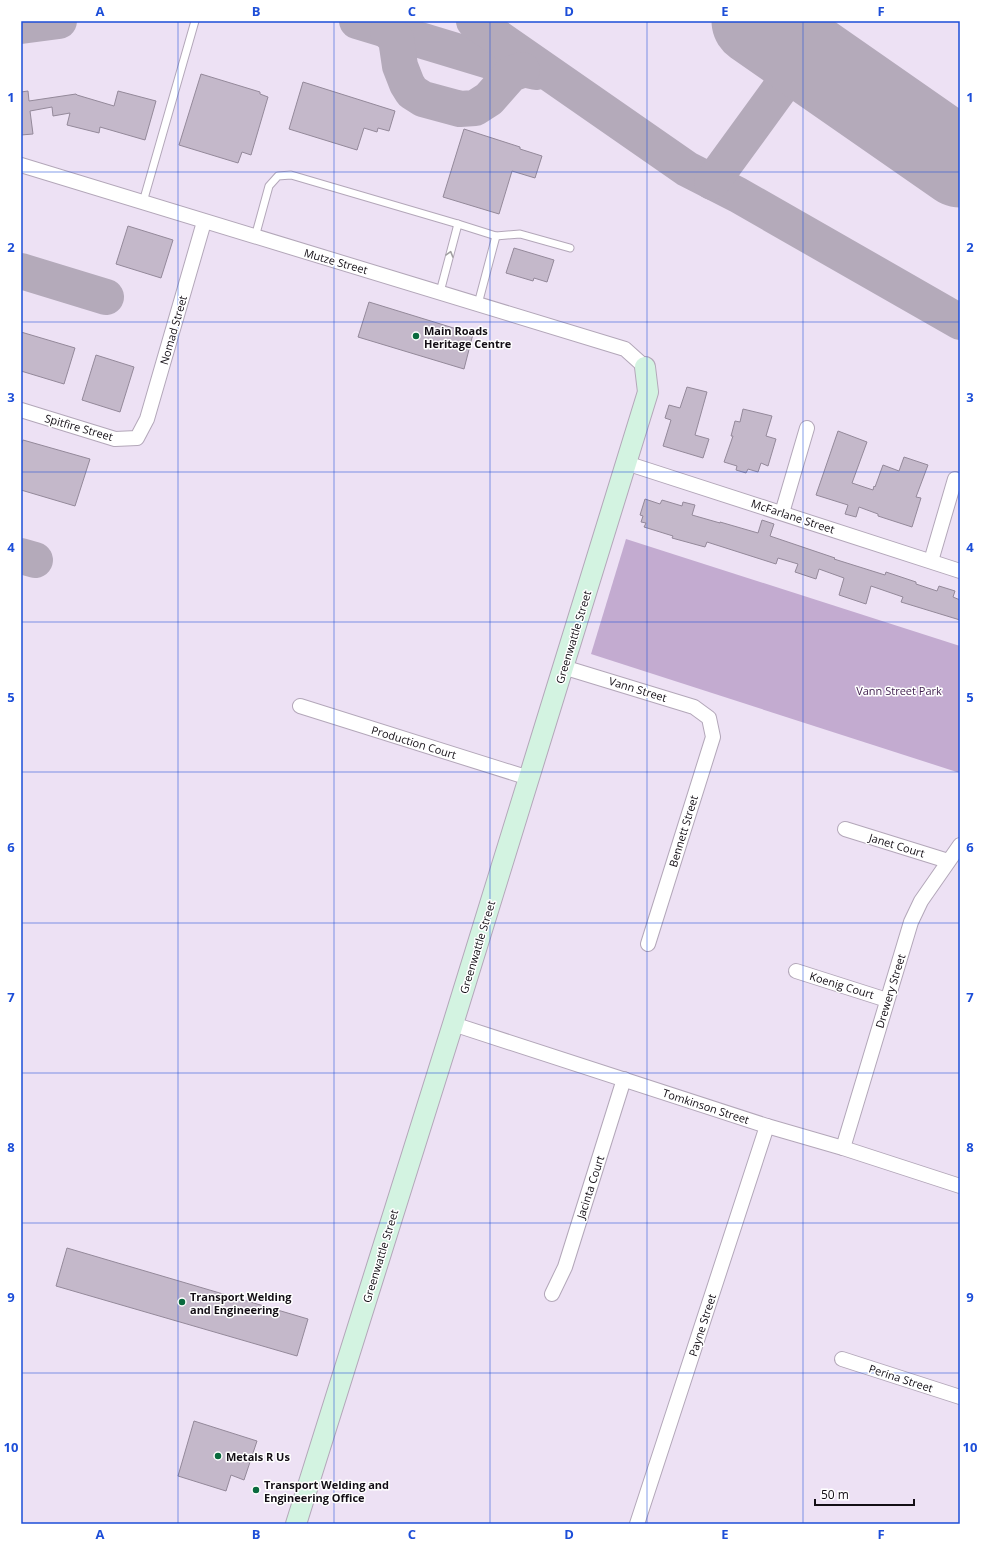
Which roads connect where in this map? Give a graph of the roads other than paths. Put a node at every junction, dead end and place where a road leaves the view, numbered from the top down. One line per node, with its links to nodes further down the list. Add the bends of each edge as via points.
1 (195, 21): 3 (lane)
2 (21, 165): 3 (street, Mutze Street)
3 (143, 202): 4 (street, Mutze Street)
4 (204, 222): 7 (street, Mutze Street); 14 (street, Nomad Street, via 147,419)
5 (458, 224): 6 (lane); 7 (lane, via 291,175 278,176 269,186); 9 (lane, one-way to 5)
6 (496, 236): 8 (lane, via 520,234); 10 (lane)
7 (255, 237): 9 (street, Mutze Street)
8 (570, 248)
9 (440, 292): 10 (street, Mutze Street)
10 (478, 304): 11 (street, Mutze Street, via 624,349)
11 (645, 368): 15 (street, Greenwattle Street, via 648,392)
12 (21, 410): 14 (street, Spitfire Street, via 115,439)
13 (807, 428): 17 (street)
14 (137, 438)
15 (626, 463): 17 (street, McFarlane Street); 20 (street, Greenwattle Street)
16 (955, 479): 18 (street)
17 (782, 513): 18 (street, McFarlane Street)
18 (930, 561): 19 (street, McFarlane Street)
19 (960, 571)
20 (563, 667): 22 (street, Vann Street, via 694,707); 23 (street, Greenwattle Street)
21 (300, 706): 23 (street, Production Court)
22 (709, 718): 27 (street, Bennett Street, via 713,737)
23 (529, 778): 30 (street, Greenwattle Street)
24 (845, 829): 26 (street, Janet Court)
25 (960, 845): 26 (street, Drewery Street)
26 (948, 861): 29 (street, Drewery Street, via 921,902 912,922)
27 (648, 944)
28 (796, 971): 29 (street, Koenig Court)
29 (887, 1000): 33 (street, Drewery Street)
30 (453, 1024): 31 (street, Tomkinson Street); 38 (street, Greenwattle Street)
31 (624, 1079): 32 (street, Tomkinson Street); 35 (street, Jacinta Court, via 565,1267)
32 (767, 1126): 33 (street, Tomkinson Street); 39 (street, Payne Street)
33 (843, 1148): 34 (street, Tomkinson Street)
34 (960, 1186)
35 (552, 1294)
36 (842, 1359): 37 (street, Perina Street)
37 (960, 1397)
38 (296, 1524)
39 (637, 1524)

